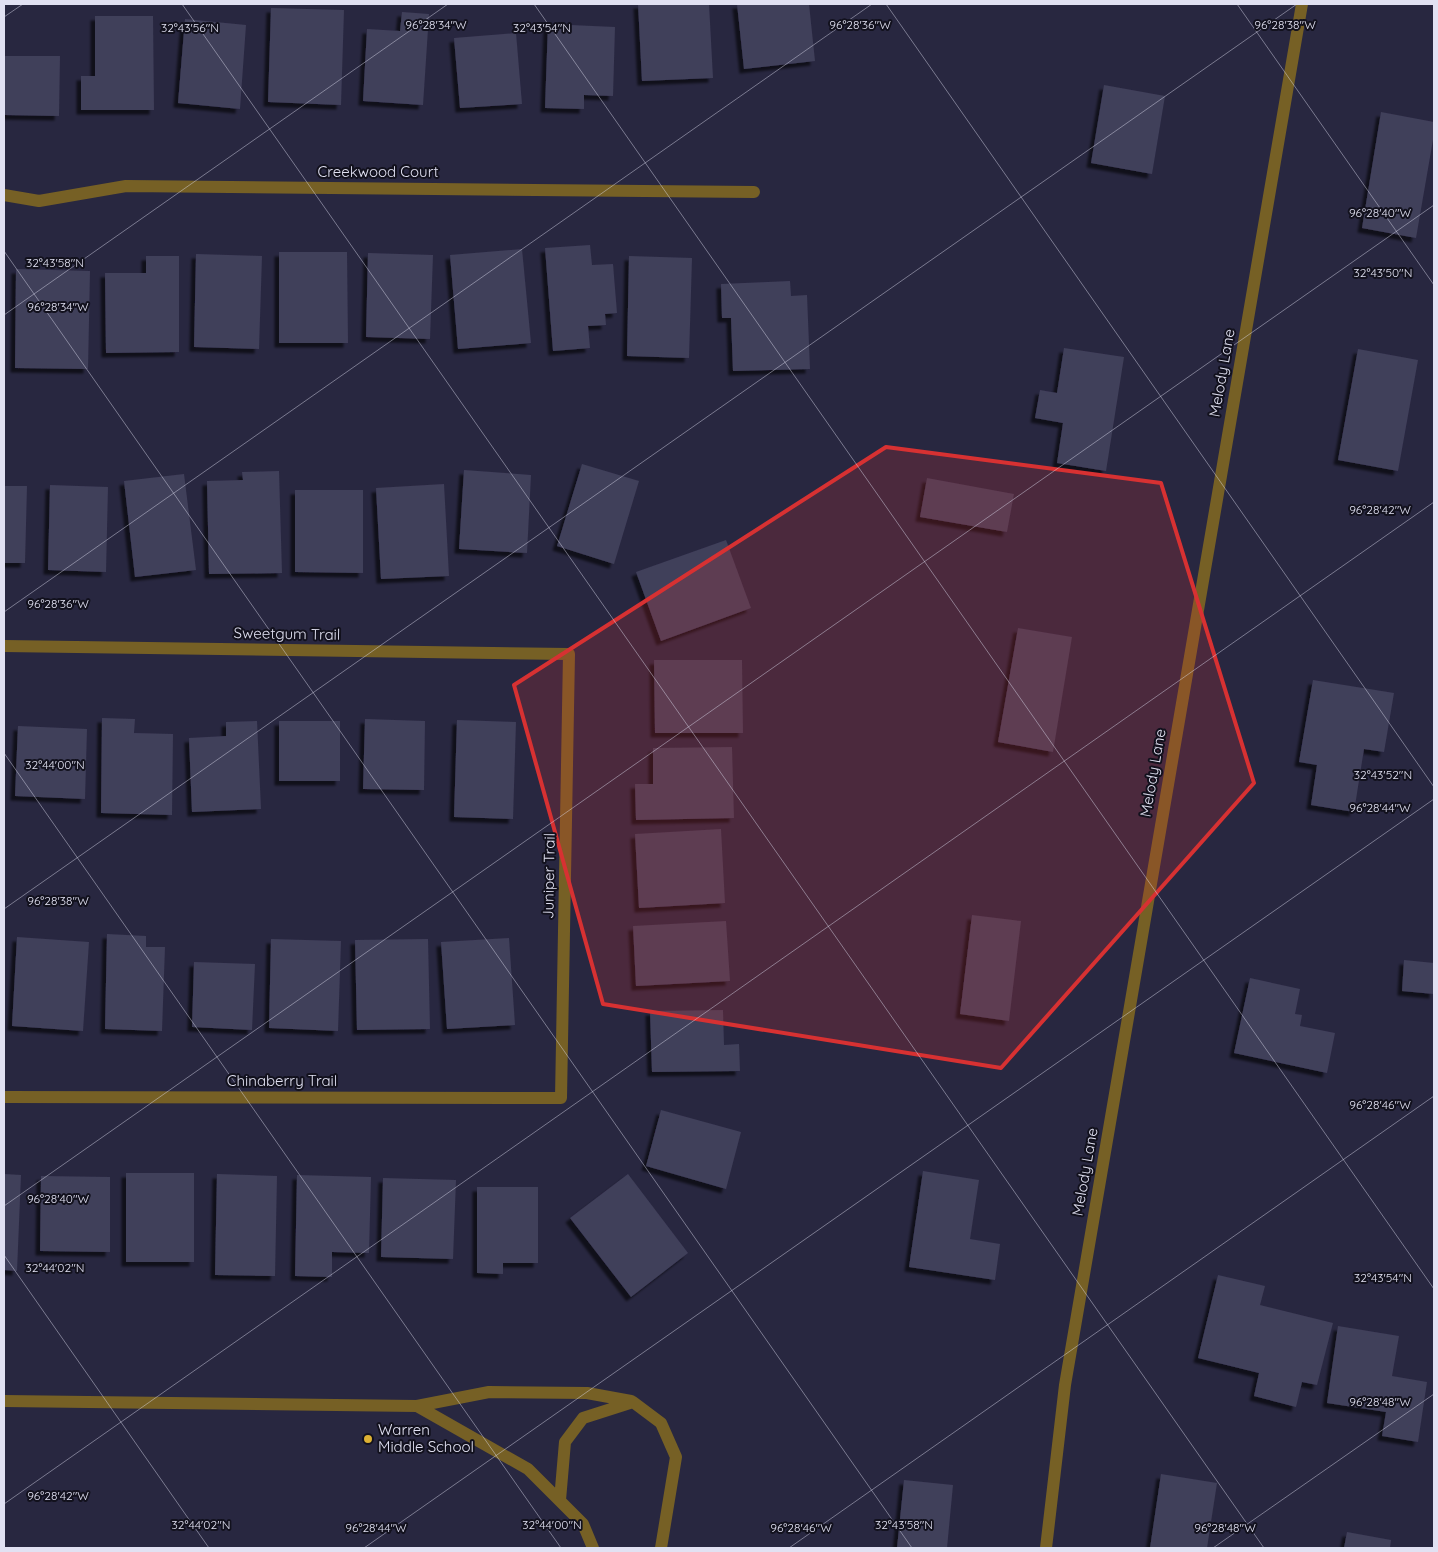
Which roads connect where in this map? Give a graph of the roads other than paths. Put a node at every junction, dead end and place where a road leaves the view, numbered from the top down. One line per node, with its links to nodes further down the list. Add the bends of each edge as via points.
1 (1302, 4): 14 (street, Melody Lane, via 1065,1385)
2 (754, 192): 3 (street, Creekwood Court, via 126,186 39,201)
3 (4, 196)
4 (4, 646): 5 (street, Sweetgum Trail)
5 (569, 654): 7 (street, Juniper Trail)
6 (4, 1097): 7 (street, Chinaberry Trail)
7 (561, 1098)
8 (4, 1400): 10 (street)
9 (633, 1402): 10 (street, via 587,1393 489,1392); 11 (street, via 583,1418 565,1442); 13 (street, via 661,1423 676,1457)
10 (417, 1406): 11 (street, via 528,1469)
11 (560, 1500): 12 (street, via 583,1524)
12 (593, 1548)
13 (661, 1548)
14 (1046, 1548)

